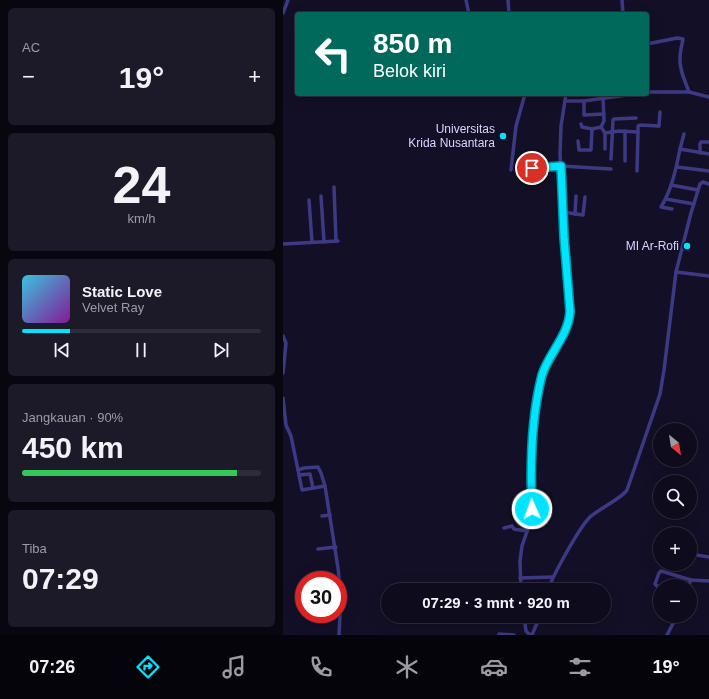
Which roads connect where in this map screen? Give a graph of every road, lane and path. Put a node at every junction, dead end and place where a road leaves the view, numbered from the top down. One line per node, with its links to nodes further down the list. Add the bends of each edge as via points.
1 (288, 0): 8 (street)
2 (466, 0): 5 (street)
3 (507, 0): 6 (street)
4 (622, 0): 7 (street)
5 (469, 12)
6 (509, 12)
7 (623, 12)
8 (283, 13)
9 (649, 44): 11 (street, via 683,39 680,63)
10 (649, 92): 11 (street)
11 (689, 92): 16 (street)
12 (524, 96): 43 (street, via 516,126)
13 (566, 96): 18 (street)
14 (599, 96): 17 (street)
15 (621, 96): 17 (street)
16 (709, 97)
17 (601, 99): 19 (street); 21 (street)
18 (565, 101): 19 (street); 40 (street, via 560,138)
19 (583, 101): 21 (street, via 584,115)
20 (660, 112): 28 (street, via 659,126 640,125)
21 (604, 114): 24 (street)
22 (636, 118): 27 (street, via 614,119)
23 (581, 124): 25 (street, via 582,128)
24 (601, 127): 25 (street); 29 (street)
25 (591, 129): 31 (street, via 591,150 579,150)
26 (625, 131): 27 (street); 28 (street); 39 (street)
27 (612, 132): 29 (street); 37 (street)
28 (639, 132): 44 (street)
29 (605, 133): 34 (street)
30 (684, 134): 33 (street)
31 (578, 141)
32 (709, 142): 35 (street, via 701,142)
33 (681, 148): 35 (street); 41 (street)
34 (605, 149)
35 (700, 153): 36 (street)
36 (709, 154)
37 (611, 159)
38 (532, 160): 40 (street, via 533,168)
39 (625, 161)
40 (561, 166): 42 (street); 57 (street)
41 (677, 167): 45 (street); 47 (street)
42 (611, 169)
43 (511, 170)
44 (637, 171)
45 (709, 171)
46 (709, 184): 49 (street, via 701,183)
47 (671, 185): 49 (street); 53 (street)
48 (334, 187): 60 (street, via 337,241)
49 (698, 190): 55 (street)
50 (321, 196): 60 (street)
51 (576, 196): 58 (street)
52 (585, 197): 58 (street, via 584,215)
53 (666, 199): 55 (street); 56 (street, via 661,207)
54 (309, 200): 59 (street)
55 (694, 204): 62 (street)
56 (672, 209)
57 (563, 212): 58 (street); 74 (street, via 570,318 543,375 533,434 532,516)
58 (575, 214)
59 (312, 242): 60 (street); 61 (street)
60 (324, 242)
61 (283, 244)
62 (675, 272): 63 (street); 79 (street, via 660,394 627,490 589,518)
63 (709, 276)
64 (283, 336): 65 (street, via 286,343)
65 (283, 373)
66 (283, 398): 67 (street, via 286,426 290,432)
67 (298, 470): 68 (street); 69 (street, via 318,467)
68 (299, 475): 70 (street, via 310,474); 70 (street, via 302,490)
69 (325, 486): 70 (street); 71 (street)
70 (313, 488)
71 (330, 515): 72 (street); 75 (street)
72 (322, 516)
73 (504, 528): 74 (street, via 511,526)
74 (527, 531): 80 (street, via 522,546)
75 (336, 547): 76 (street); 91 (street, via 341,597)
76 (318, 549)
77 (697, 555): 78 (street)
78 (709, 557)
79 (553, 577): 80 (street); 86 (street)
80 (520, 578): 85 (street)
81 (657, 579): 82 (street, via 660,572)
82 (687, 579)
83 (697, 580): 84 (street)
84 (709, 581)
85 (520, 583)
86 (551, 583)
87 (525, 623): 93 (street, via 526,631)
88 (537, 623): 93 (street)
89 (673, 623): 94 (street)
90 (499, 634): 92 (street)
91 (339, 635)
92 (514, 635)
93 (531, 635)
94 (667, 635)

